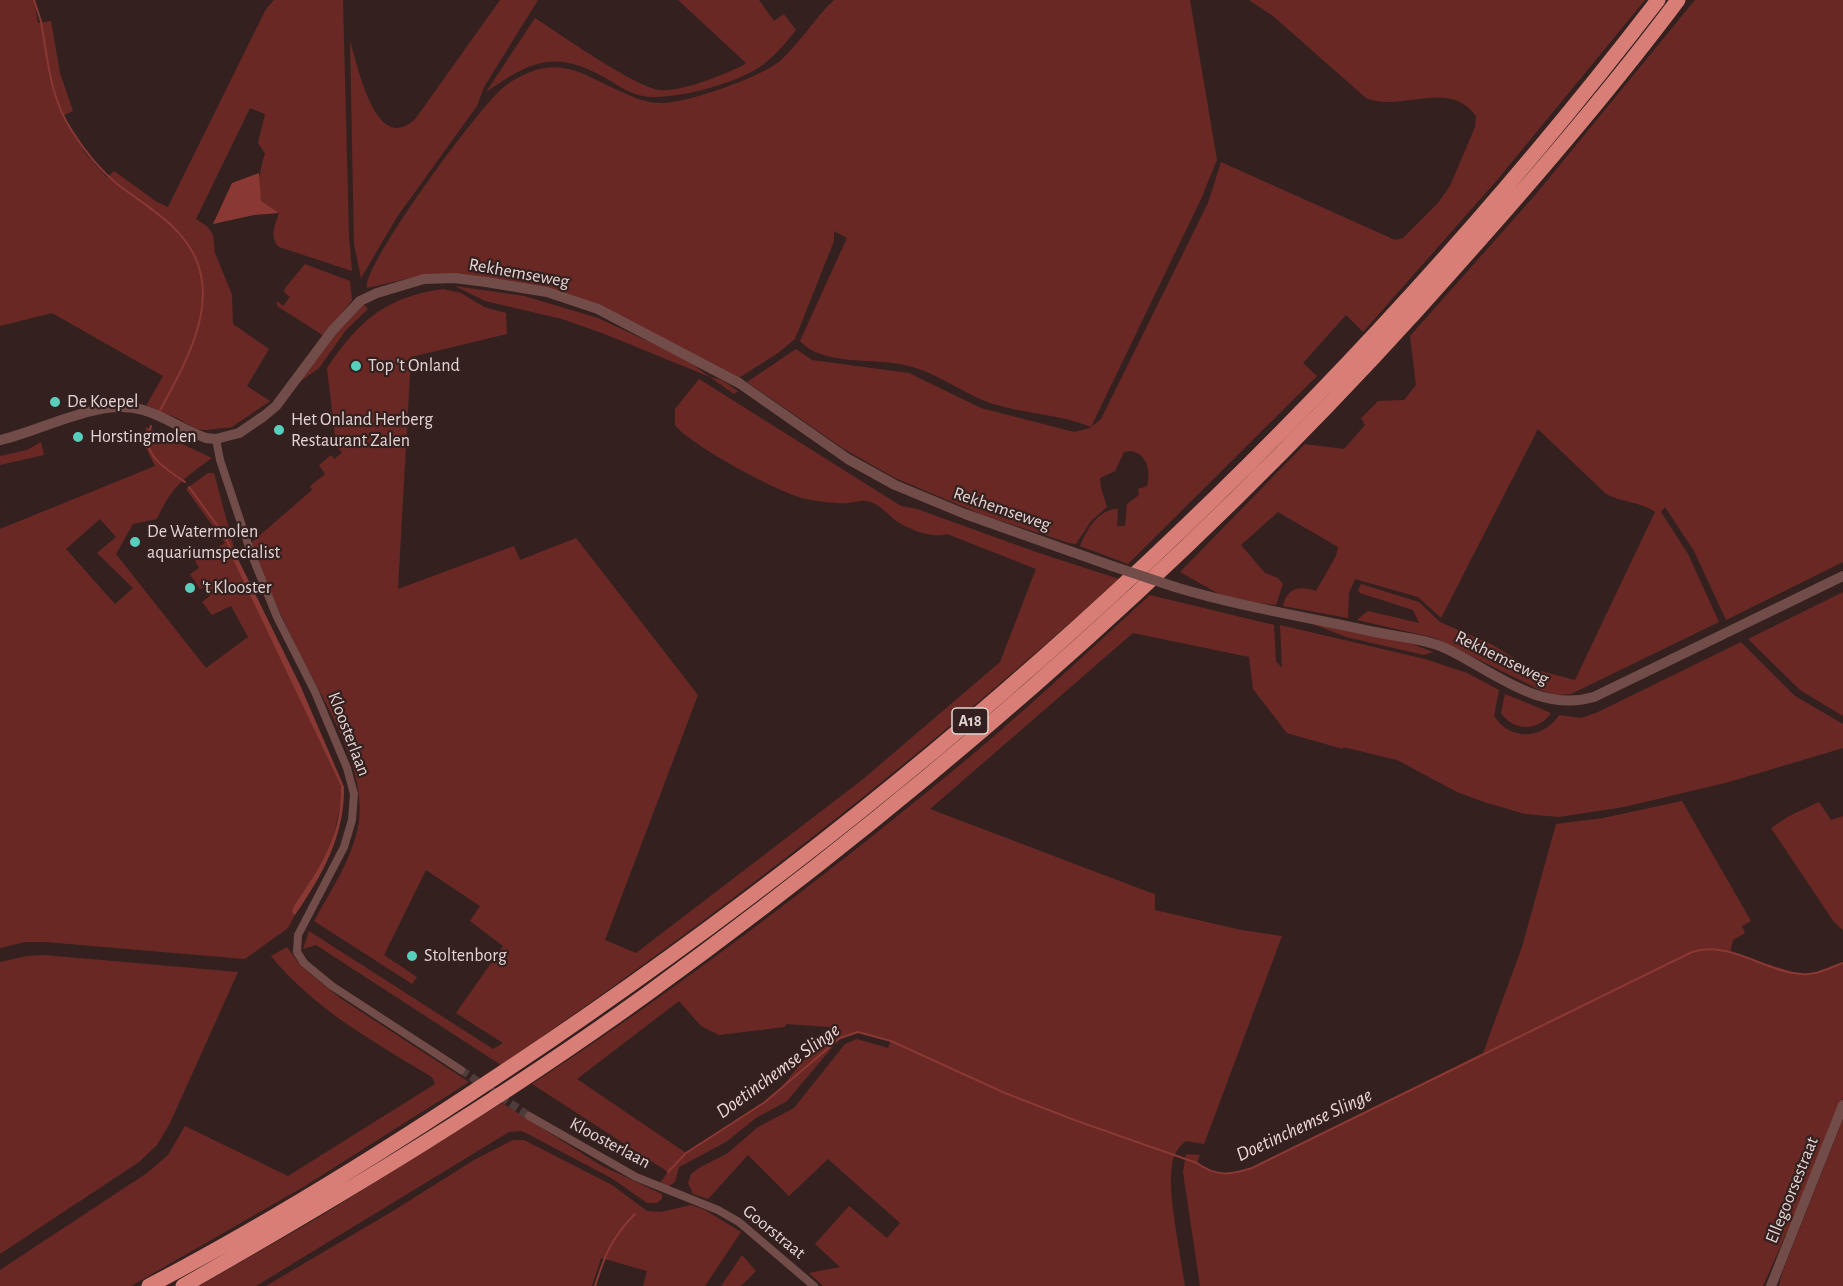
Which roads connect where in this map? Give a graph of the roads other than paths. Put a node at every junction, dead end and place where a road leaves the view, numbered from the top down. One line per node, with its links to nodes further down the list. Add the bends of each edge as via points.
1 (1658, 0): 10 (highway, A18, via 1511,180 1318,393 1118,590 964,727 867,808 635,983 475,1092 298,1203)
2 (1677, 0): 11 (highway, A18, via 1521,193 1328,406 1130,600 972,740 872,824 644,996 306,1216)
3 (216, 439): 4 (street, via 192,433 148,411 130,408 91,413); 5 (street, Rekhemseweg, bridge, via 239,433 276,406 312,355 360,301 424,279 454,278 547,292 598,309 739,383 848,459 895,485 965,514 1229,604 1445,648 1551,700 1567,702 1594,697); 6 (street, Kloosterlaan, via 251,553 276,617 315,692 354,794 344,847 298,935 297,952 304,963 332,986)
4 (0, 440)
5 (1843, 576)
6 (461, 1070)
7 (1843, 1105): 13 (street, Ellegoorsestraat)
8 (530, 1116): 9 (street, Kloosterlaan, via 603,1160)
9 (677, 1195): 12 (street, Goorstraat, via 739,1222)
10 (149, 1286)
11 (183, 1286)
12 (814, 1286)
13 (1771, 1286)

